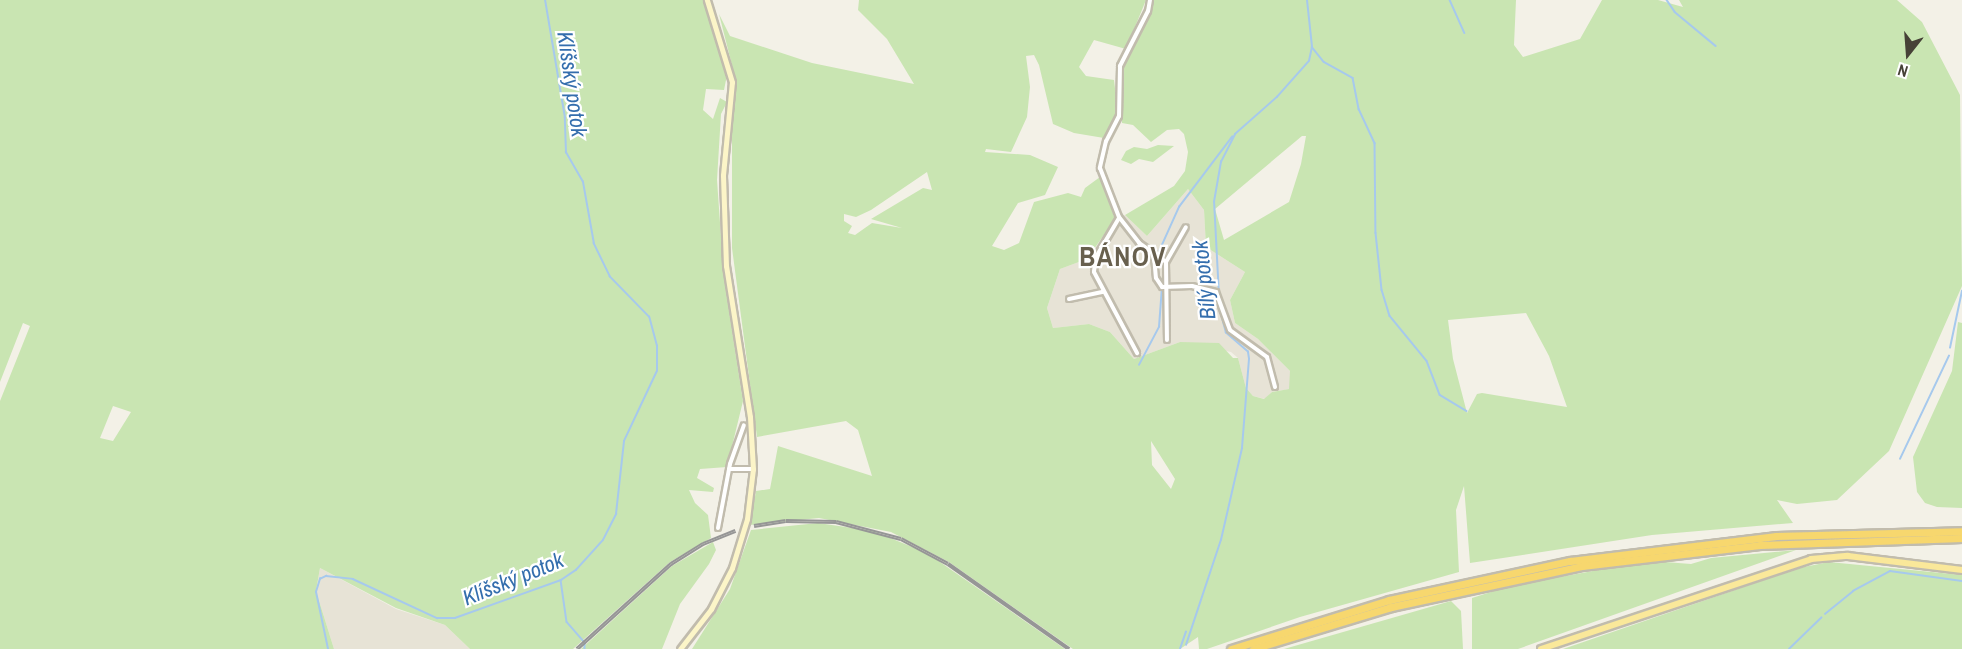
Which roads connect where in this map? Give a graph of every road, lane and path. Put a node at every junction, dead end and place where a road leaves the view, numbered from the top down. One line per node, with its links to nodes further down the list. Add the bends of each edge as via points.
1 (707, 0): 15 (main road, via 732,82 723,175 726,266 750,417)
2 (1150, 0): 3 (street, via 1120,66 1119,116 1106,141 1100,168)
3 (1119, 217): 5 (street); 8 (street, via 1096,256 1094,272)
4 (1186, 227): 6 (street)
5 (1154, 255): 6 (street); 7 (street, via 1158,284)
6 (1166, 262): 7 (street)
7 (1167, 288): 10 (street); 12 (street, via 1191,286 1216,292 1230,330 1267,357)
8 (1103, 292): 9 (street); 11 (street)
9 (1069, 299)
10 (1167, 340)
11 (1137, 353)
12 (1275, 387)
13 (744, 425): 14 (street)
14 (729, 469): 15 (street); 16 (street)
15 (753, 469): 22 (main road, via 747,519 732,568 711,609)
16 (718, 528)
17 (1962, 531): 18 (highway)
18 (1953, 535): 19 (highway); 21 (highway, via 1811,534 1694,544)
19 (1962, 538)
20 (1962, 570): 25 (main road, via 1848,556 1811,559)
21 (1454, 588): 23 (highway, via 1313,622); 24 (highway)
22 (680, 649)
23 (1231, 649)
24 (1253, 649)
25 (1541, 649)

